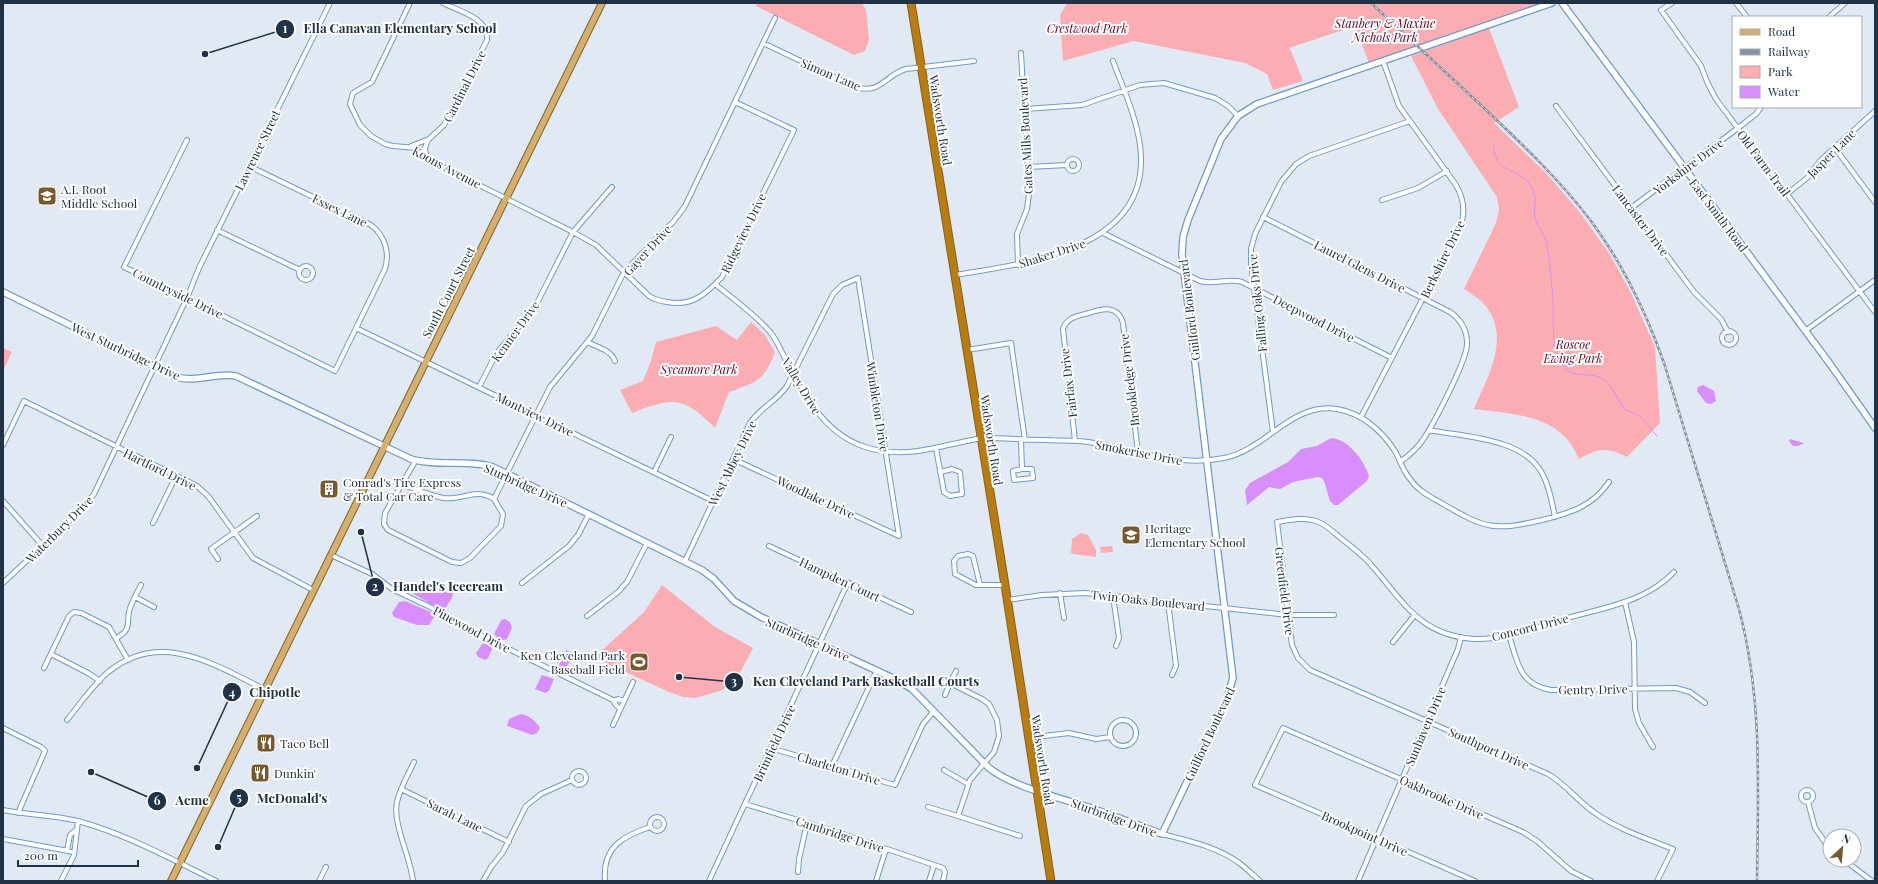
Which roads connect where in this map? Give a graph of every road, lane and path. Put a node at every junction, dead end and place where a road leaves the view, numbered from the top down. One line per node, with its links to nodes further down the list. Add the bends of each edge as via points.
1 (330, 3): 35 (street, Lawrence Street)
2 (410, 3): 31 (street, Koons Avenue, via 372,82 356,90 351,96 350,104 365,130 378,140 393,146)
3 (443, 3): 30 (street, Cardinal Drive, via 479,20 487,35 448,120)
4 (602, 3): 41 (main road, South Court Street)
5 (911, 3): 19 (highway, Wadsworth Road)
6 (1552, 3): 18 (street, Guilford Boulevard)
7 (1562, 3): 37 (street, East Smith Road)
8 (1672, 3): 28 (street, Old Farm Trail, via 1661,10 1701,66 1708,84)
9 (1736, 3): 11 (street)
10 (1845, 3): 12 (street)
11 (1746, 16)
12 (1830, 16)
13 (775, 18): 14 (street, Gayer Drive)
14 (763, 43): 19 (street, Simon Lane, via 860,88 877,87 897,72); 21 (street, Gayer Drive)
15 (1021, 53): 24 (street, Gates Mills Boulevard)
16 (974, 61): 19 (street, Simon Lane)
17 (1113, 61): 20 (street, Shaker Drive)
18 (1383, 61): 26 (street, Guilford Boulevard, via 1263,102); 27 (street, Berkshire Drive, via 1395,98)
19 (921, 66): 53 (highway, Wadsworth Road)
20 (1124, 91): 24 (street, via 1082,105); 26 (street, via 1148,84 1171,84 1215,98); 48 (street, Shaker Drive, via 1138,136 1140,166 1130,201)
21 (735, 102): 51 (street, Gayer Drive, via 680,214); 56 (street, Ridgeview Drive, via 794,130 724,274)
22 (1556, 106): 44 (street, Lancaster Drive)
23 (1760, 108): 28 (street, Yorkshire Drive)
24 (1025, 109): 36 (street, Gates Mills Boulevard)
25 (1875, 111): 32 (street, Jasper Lane)
26 (1238, 116): 52 (street, Guilford Boulevard, via 1222,139 1188,220 1182,246)
27 (1410, 121): 38 (street, Berkshire Drive); 45 (street, Falling Oaks Drive, via 1303,159 1285,176)
28 (1738, 128): 37 (street, Yorkshire Drive); 40 (street, Old Farm Trail)
29 (187, 140): 61 (street, Countryside Drive, via 124,267)
30 (428, 140): 31 (street, Cardinal Drive); 33 (street)
31 (410, 146): 33 (street, Koons Avenue)
32 (1835, 148): 40 (street, Jasper Lane, via 1821,160 1807,178); 43 (street)
33 (426, 154): 41 (street, Koons Avenue, via 435,163)
34 (1067, 165): 36 (street)
35 (249, 166): 46 (street, Lawrence Street); 64 (street, Essex Lane, via 367,223 380,234 387,251 386,263)
36 (1028, 167): 49 (street, Gates Mills Boulevard, via 1029,201 1017,234)
37 (1684, 168): 44 (street, Yorkshire Drive); 65 (street, East Smith Road)
38 (1447, 171): 42 (street, via 1418,188); 60 (street, Berkshire Drive, via 1462,197 1462,219)
39 (612, 187): 47 (street, Kenner Drive)
40 (1787, 194): 58 (street, Old Farm Trail)
41 (506, 198): 47 (street, Ridgeview Drive); 70 (main road, South Court Street)
42 (1382, 200)
43 (1875, 202)
44 (1632, 208): 66 (street, Lancaster Drive, via 1694,292 1721,319)
45 (1263, 217): 57 (street, Falling Oaks Drive, via 1251,249); 60 (street, Laurel Glens Drive)
46 (218, 230): 50 (street); 61 (street, Lawrence Street)
47 (573, 232): 51 (street, Ridgeview Drive, via 603,251); 75 (street, Kenner Drive, via 535,307 496,354)
48 (1103, 233): 49 (street, Shaker Drive, via 1076,248); 52 (street, Deepwood Drive)
49 (1018, 265): 53 (street, Shaker Drive)
50 (300, 270)
51 (624, 272): 56 (street, Ridgeview Drive, via 653,299 674,303 686,303 697,299); 67 (street, Gayer Drive)
52 (1184, 274): 57 (street, Deepwood Drive, via 1204,282 1236,280); 93 (street, Guilford Boulevard)
53 (955, 275): 68 (highway, Wadsworth Road)
54 (858, 278): 74 (street, West Abbey Drive, via 842,285 833,294); 89 (street, Wimbleton Drive)
55 (1875, 280): 58 (street)
56 (715, 284): 74 (street, Valley Drive, via 770,332)
57 (1254, 288): 69 (street, Deepwood Drive); 80 (street, Falling Oaks Drive)
58 (1860, 291): 63 (street, Old Farm Trail); 65 (street)
59 (3, 292): 72 (street, West Sturbridge Drive)
60 (1423, 298): 69 (street, Berkshire Drive); 79 (street, Laurel Glens Drive, via 1455,315 1465,330 1468,343 1464,360)
61 (186, 299): 72 (street, Lawrence Street); 73 (street, Countryside Drive)
62 (1114, 310): 84 (street, Fairfax Drive, via 1102,309 1068,320 1064,325 1062,333); 90 (street, Brookledge Drive, via 1123,323)
63 (1875, 312)
64 (356, 328): 70 (street, Montview Drive); 73 (street, Essex Lane)
65 (1805, 331): 78 (street, East Smith Road)
66 (1728, 332)
67 (587, 342): 71 (street, via 608,352); 76 (street, Gayer Drive, via 553,382)
68 (967, 350): 82 (highway, Wadsworth Road); 83 (street, via 1011,343)
69 (1392, 358): 77 (street, Berkshire Drive)
70 (425, 361): 75 (street, Montview Drive); 86 (main road, South Court Street)
71 (615, 361)
72 (154, 366): 86 (street, West Sturbridge Drive, via 181,378 194,379 222,374 243,378); 87 (street, Lawrence Street)
73 (335, 371)
74 (794, 373): 89 (street, Valley Drive, via 811,406 829,426 854,443); 91 (street, West Abbey Drive, via 784,391 753,417)
75 (479, 387): 76 (street, Montview Drive)
76 (537, 415): 96 (street, Montview Drive); 98 (street, Gayer Drive)
77 (1362, 417): 80 (street, Smokerise Drive, via 1339,409 1314,410 1299,415); 94 (street, Smokerise Drive, via 1390,445)
78 (1875, 428)
79 (1429, 430): 94 (street, Laurel Glens Drive, via 1419,445); 107 (street, via 1503,444 1524,453 1544,476)
80 (1273, 432): 93 (street, Smokerise Drive, via 1237,454)
81 (671, 437): 96 (street)
82 (980, 438): 83 (street, Smokerise Drive); 88 (street, Valley Drive); 124 (highway, Wadsworth Road)
83 (1023, 440): 84 (street, Smokerise Drive); 95 (street)
84 (1075, 441): 90 (street, Smokerise Drive)
85 (3, 444): 87 (street, Hartford Drive, via 24,401)
86 (384, 446): 92 (street, Sturbridge Drive); 115 (main road, South Court Street)
87 (116, 447): 99 (street, Hartford Drive); 113 (street, Waterbury Drive, via 90,500)
88 (936, 448): 89 (street, Valley Drive, via 916,453); 97 (street)
89 (886, 452): 111 (street, Wimbleton Drive)
90 (1138, 453): 93 (street, Smokerise Drive, via 1174,460)
91 (733, 459): 104 (street, West Abbey Drive); 111 (street, Woodlake Drive)
92 (416, 460): 98 (street, Sturbridge Drive, via 478,464); 101 (street)
93 (1207, 460): 133 (street, Guilford Boulevard)
94 (1400, 462): 107 (street, Smokerise Drive, via 1408,477 1419,489 1474,521 1506,527)
95 (1022, 469): 95 (street, via 1013,471 1014,480 1033,478 1032,470)
96 (654, 472): 104 (street, Montview Drive)
97 (940, 472): 97 (street, via 945,494 962,494 960,472 952,469)
98 (508, 474): 102 (street, Gayer Drive); 105 (street, Sturbridge Drive)
99 (176, 476): 109 (street); 110 (street, Hartford Drive, via 202,490)
100 (1609, 482): 107 (street, Smokerise Drive, via 1588,505)
101 (402, 484): 102 (street, via 443,498 460,498 475,493); 102 (street, via 385,513 383,521 386,528 452,562 461,563 470,558 501,526 503,514)
102 (494, 499)
103 (3, 501): 113 (street)
104 (713, 501): 117 (street, West Abbey Drive)
105 (589, 514): 112 (street, Sturbridge Drive); 121 (street, via 569,546)
106 (257, 516): 110 (street)
107 (1555, 517)
108 (1277, 522): 135 (street, Greenfield Drive); 138 (street, Concord Drive, via 1309,519 1326,526 1372,565)
109 (153, 523)
110 (234, 533): 116 (street, via 211,549); 125 (street, Hartford Drive, via 258,562)
111 (899, 536)
112 (647, 543): 117 (street, Sturbridge Drive); 137 (street, via 628,582)
113 (43, 546): 120 (street, Waterbury Drive)
114 (770, 546): 119 (street, Hampden Court)
115 (330, 555): 125 (main road, South Court Street); 159 (street, Pinewood Drive, via 372,574 392,589 460,625)
116 (218, 559)
117 (686, 561): 144 (street, Sturbridge Drive, via 709,574 734,601 761,617)
118 (1674, 572): 131 (street, Concord Drive, via 1652,591)
119 (848, 582): 134 (street, Hampden Court); 144 (street, Brimfield Drive)
120 (3, 583)
121 (522, 583)
122 (141, 585): 128 (street)
123 (980, 585): 123 (street, via 973,556 958,556 954,561 955,574); 124 (street)
124 (1005, 585): 129 (highway, Wadsworth Road)
125 (313, 590): 157 (main road, South Court Street)
126 (1060, 593): 127 (street, Twin Oaks Boulevard); 129 (street, Twin Oaks Boulevard); 139 (street)
127 (1113, 596): 130 (street, Twin Oaks Boulevard); 145 (street, via 1119,638)
128 (135, 597): 132 (street); 142 (street, via 129,610 127,628)
129 (1007, 600): 168 (highway, Wadsworth Road)
130 (1168, 602): 133 (street, Twin Oaks Boulevard); 152 (street, via 1176,666)
131 (1625, 602): 140 (street, Concord Drive); 156 (street, via 1634,637)
132 (154, 607)
133 (1225, 608): 135 (street, Twin Oaks Boulevard); 192 (street, Guilford Boulevard, via 1233,672 1232,685)
134 (911, 612)
135 (1288, 615): 136 (street, Twin Oaks Boulevard); 147 (street, Greenfield Drive, via 1292,645)
136 (1334, 615)
137 (587, 616)
138 (1414, 616): 141 (street, Concord Drive, via 1439,630); 143 (street)
139 (1064, 618)
140 (1509, 634): 141 (street, Concord Drive, via 1482,639); 156 (street, Gentry Drive, via 1521,671 1529,681 1539,687 1551,690)
141 (1460, 637): 165 (street, Sunhaven Drive, via 1458,649)
142 (116, 638): 146 (street, via 112,629 106,625 74,612 69,616); 148 (street)
143 (1393, 642)
144 (820, 644): 150 (street, Sturbridge Drive); 171 (street, Brimfield Drive)
145 (1116, 646)
146 (51, 654): 149 (street); 153 (street, via 88,672)
147 (1298, 658): 165 (street, Southport Drive, via 1310,670)
148 (128, 660): 153 (street); 157 (street, via 154,652 184,654 204,660)
149 (44, 668)
150 (877, 670): 163 (street, Sturbridge Drive, via 912,689); 174 (street)
151 (956, 671): 155 (street)
152 (1172, 675)
153 (100, 681): 164 (street)
154 (633, 682): 160 (street)
155 (950, 683): 158 (street); 173 (street, via 982,699 998,720 999,736 994,752)
156 (1635, 688): 161 (street, Gentry Drive, via 1676,688 1696,695); 170 (street, via 1636,716)
157 (264, 689): 201 (main road, South Court Street)
158 (945, 695)
159 (614, 701): 160 (street, Pinewood Drive); 162 (street, Pinewood Drive)
160 (624, 701): 162 (street)
161 (1705, 703)
162 (620, 708): 166 (street)
163 (934, 711): 173 (street, Sturbridge Drive); 174 (street, Charleton Drive, via 923,724 894,785)
164 (68, 720)
165 (1428, 721): 177 (street, Sunhaven Drive); 222 (street, Southport Drive, via 1548,774 1566,786 1597,815 1673,849)
166 (613, 725)
167 (3, 728): 186 (street, via 41,746 46,752)
168 (1028, 738): 169 (street, via 1069,733 1096,739); 181 (highway, Wadsworth Road)
169 (1111, 738): 169 (street, via 1116,744 1124,746 1132,743 1136,736 1134,728 1128,722 1120,721 1111,729)
170 (1653, 747)
171 (771, 748): 174 (street, Charleton Drive); 183 (street, Brimfield Drive)
172 (414, 762): 180 (street)
173 (984, 763): 178 (street); 181 (street, Sturbridge Drive, via 1002,776)
174 (832, 766)
175 (944, 770): 178 (street)
176 (572, 780): 197 (street, via 541,794 529,803)
177 (1402, 780): 179 (street, Oakbrooke Drive, via 1283,728); 195 (street, Sunhaven Drive); 221 (street, Oakbrooke Drive, via 1523,832 1538,841 1571,871)
178 (968, 784): 187 (street)
179 (1255, 785): 195 (street, Brookpoint Drive)
180 (401, 789): 197 (street, Sarah Lane); 210 (street, via 396,814)
181 (1036, 790): 192 (street, Sturbridge Drive); 217 (highway, Wadsworth Road)
182 (1808, 802): 194 (street, via 1815,828)
183 (745, 804): 189 (street, Cambridge Drive); 213 (street, Brimfield Drive)
184 (928, 807): 187 (street)
185 (3, 810): 186 (street)
186 (18, 813): 188 (street)
187 (958, 816): 193 (street)
188 (78, 821): 191 (street); 201 (street, via 128,839)
189 (807, 823): 198 (street, Cambridge Drive); 205 (street)
190 (650, 827): 212 (street, via 627,836 616,844 607,861)
191 (77, 829): 199 (street, via 70,835); 200 (street)
192 (1162, 834): 218 (street, Sturbridge Drive, via 1218,851 1238,862)
193 (1020, 836)
194 (1822, 837)
195 (1377, 838): 219 (street, Sunhaven Drive); 220 (street, Brookpoint Drive)
196 (3, 839): 199 (street)
197 (509, 842): 211 (street)
198 (886, 849): 202 (street, Cambridge Drive); 214 (street)
199 (67, 851): 200 (street)
200 (74, 852): 206 (street)
201 (180, 863): 207 (main road, South Court Street); 208 (street)
202 (934, 865): 215 (street); 216 (street, via 944,868)
203 (326, 867): 209 (street)
204 (1855, 868): 223 (street)
205 (798, 872)
206 (61, 881)
207 (171, 881)
208 (216, 881)
209 (319, 881)
210 (413, 881)
211 (483, 881)
212 (605, 881)
213 (709, 881)
214 (876, 881)
215 (929, 881)
216 (943, 881)
217 (1051, 881)
218 (1260, 881)
219 (1358, 881)
220 (1475, 881)
221 (1592, 881)
222 (1657, 881)
223 (1872, 881)

